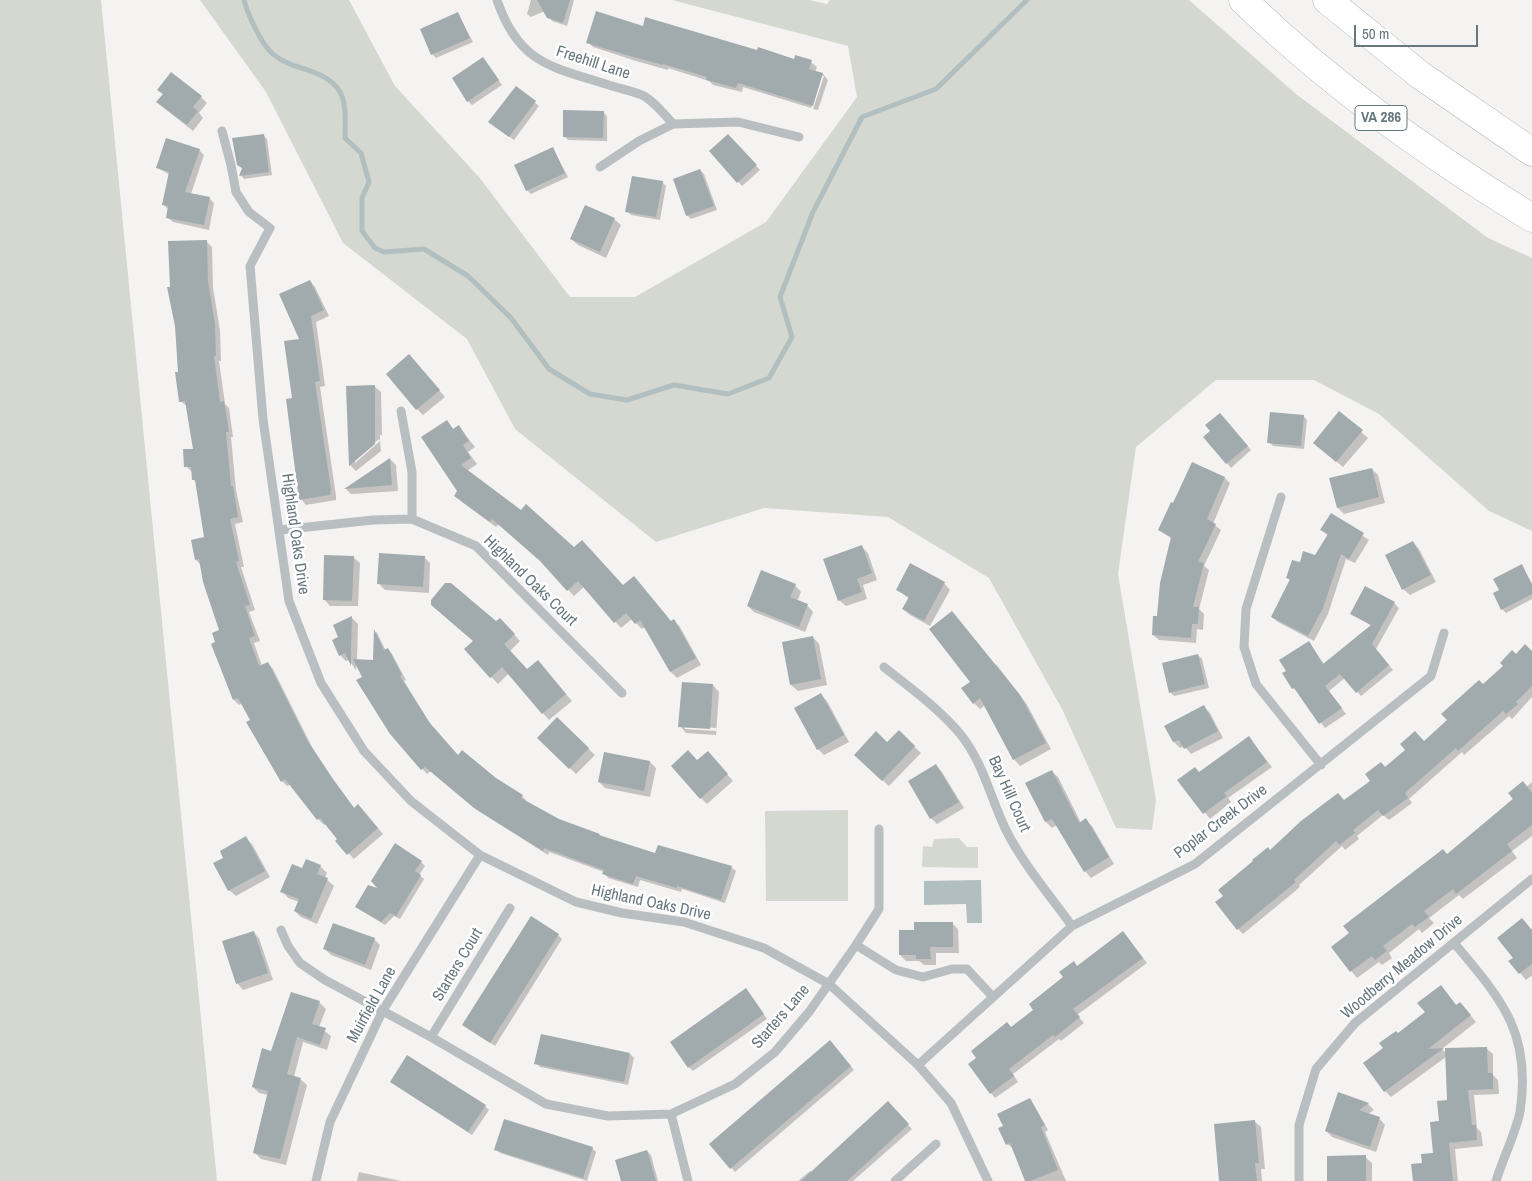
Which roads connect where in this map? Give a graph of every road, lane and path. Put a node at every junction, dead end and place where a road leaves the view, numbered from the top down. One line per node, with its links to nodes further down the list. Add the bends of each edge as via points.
1 (497, 0): 4 (street, Freehill Lane, via 510,31 535,57 553,68 642,95)
2 (1243, 0): 9 (highway, VA 286, via 1372,111 1472,181)
3 (1327, 0): 7 (highway, via 1420,75)
4 (673, 124): 6 (street, via 738,122); 8 (street, via 639,141)
5 (222, 131): 13 (street, Highland Oaks Drive, via 236,192 249,212 270,228 250,266 263,419)
6 (799, 137)
7 (1532, 152)
8 (600, 167)
9 (1532, 218)
10 (400, 411): 12 (street, via 412,472)
11 (1281, 497): 17 (street, via 1246,609 1244,647 1256,684)
12 (412, 519): 13 (street, Highland Oaks Court); 16 (street, Highland Oaks Court, via 476,546)
13 (280, 530): 19 (street, Highland Oaks Drive, via 289,601 321,683 364,751 411,801)
14 (1444, 633): 17 (street, Poplar Creek Drive, via 1431,676)
15 (884, 667): 22 (street, Bay Hill Court, via 960,734 980,763 1006,828)
16 (622, 693)
17 (1321, 765): 22 (street, Poplar Creek Drive, via 1195,864)
18 (879, 829): 25 (street, Starters Lane, via 879,909)
19 (480, 855): 26 (street, Highland Oaks Drive, via 576,902 684,922 764,948); 28 (street, Muirfield Lane)
20 (1532, 879): 24 (street, Woodberry Meadow Drive)
21 (510, 908): 29 (street, Starters Court)
22 (1072, 926): 27 (street, Poplar Creek Drive)
23 (281, 930): 28 (street, Starters Lane, via 300,963 364,1003)
24 (1454, 942): 37 (street, Woodberry Meadow Drive, via 1355,1023 1316,1069 1299,1125); 38 (street, via 1504,1002 1522,1048 1525,1081 1520,1114)
25 (856, 945): 26 (street, Starters Lane); 27 (street, via 896,970 923,977 952,969 967,969)
26 (829, 984): 30 (street, Highland Oaks Drive); 31 (street, Starters Lane, via 776,1052 735,1084)
27 (992, 997): 30 (street, Poplar Creek Drive)
28 (383, 1010): 29 (street, Starters Lane); 33 (street, Muirfield Lane, via 330,1122)
29 (431, 1037): 31 (street, Starters Lane, via 546,1104 608,1116)
30 (918, 1065): 36 (street, Highland Oaks Drive, via 951,1103)
31 (671, 1114): 34 (street)
32 (936, 1144): 35 (street)
33 (316, 1181)
34 (688, 1181)
35 (895, 1181)
36 (988, 1181)
37 (1299, 1181)
38 (1496, 1181)

